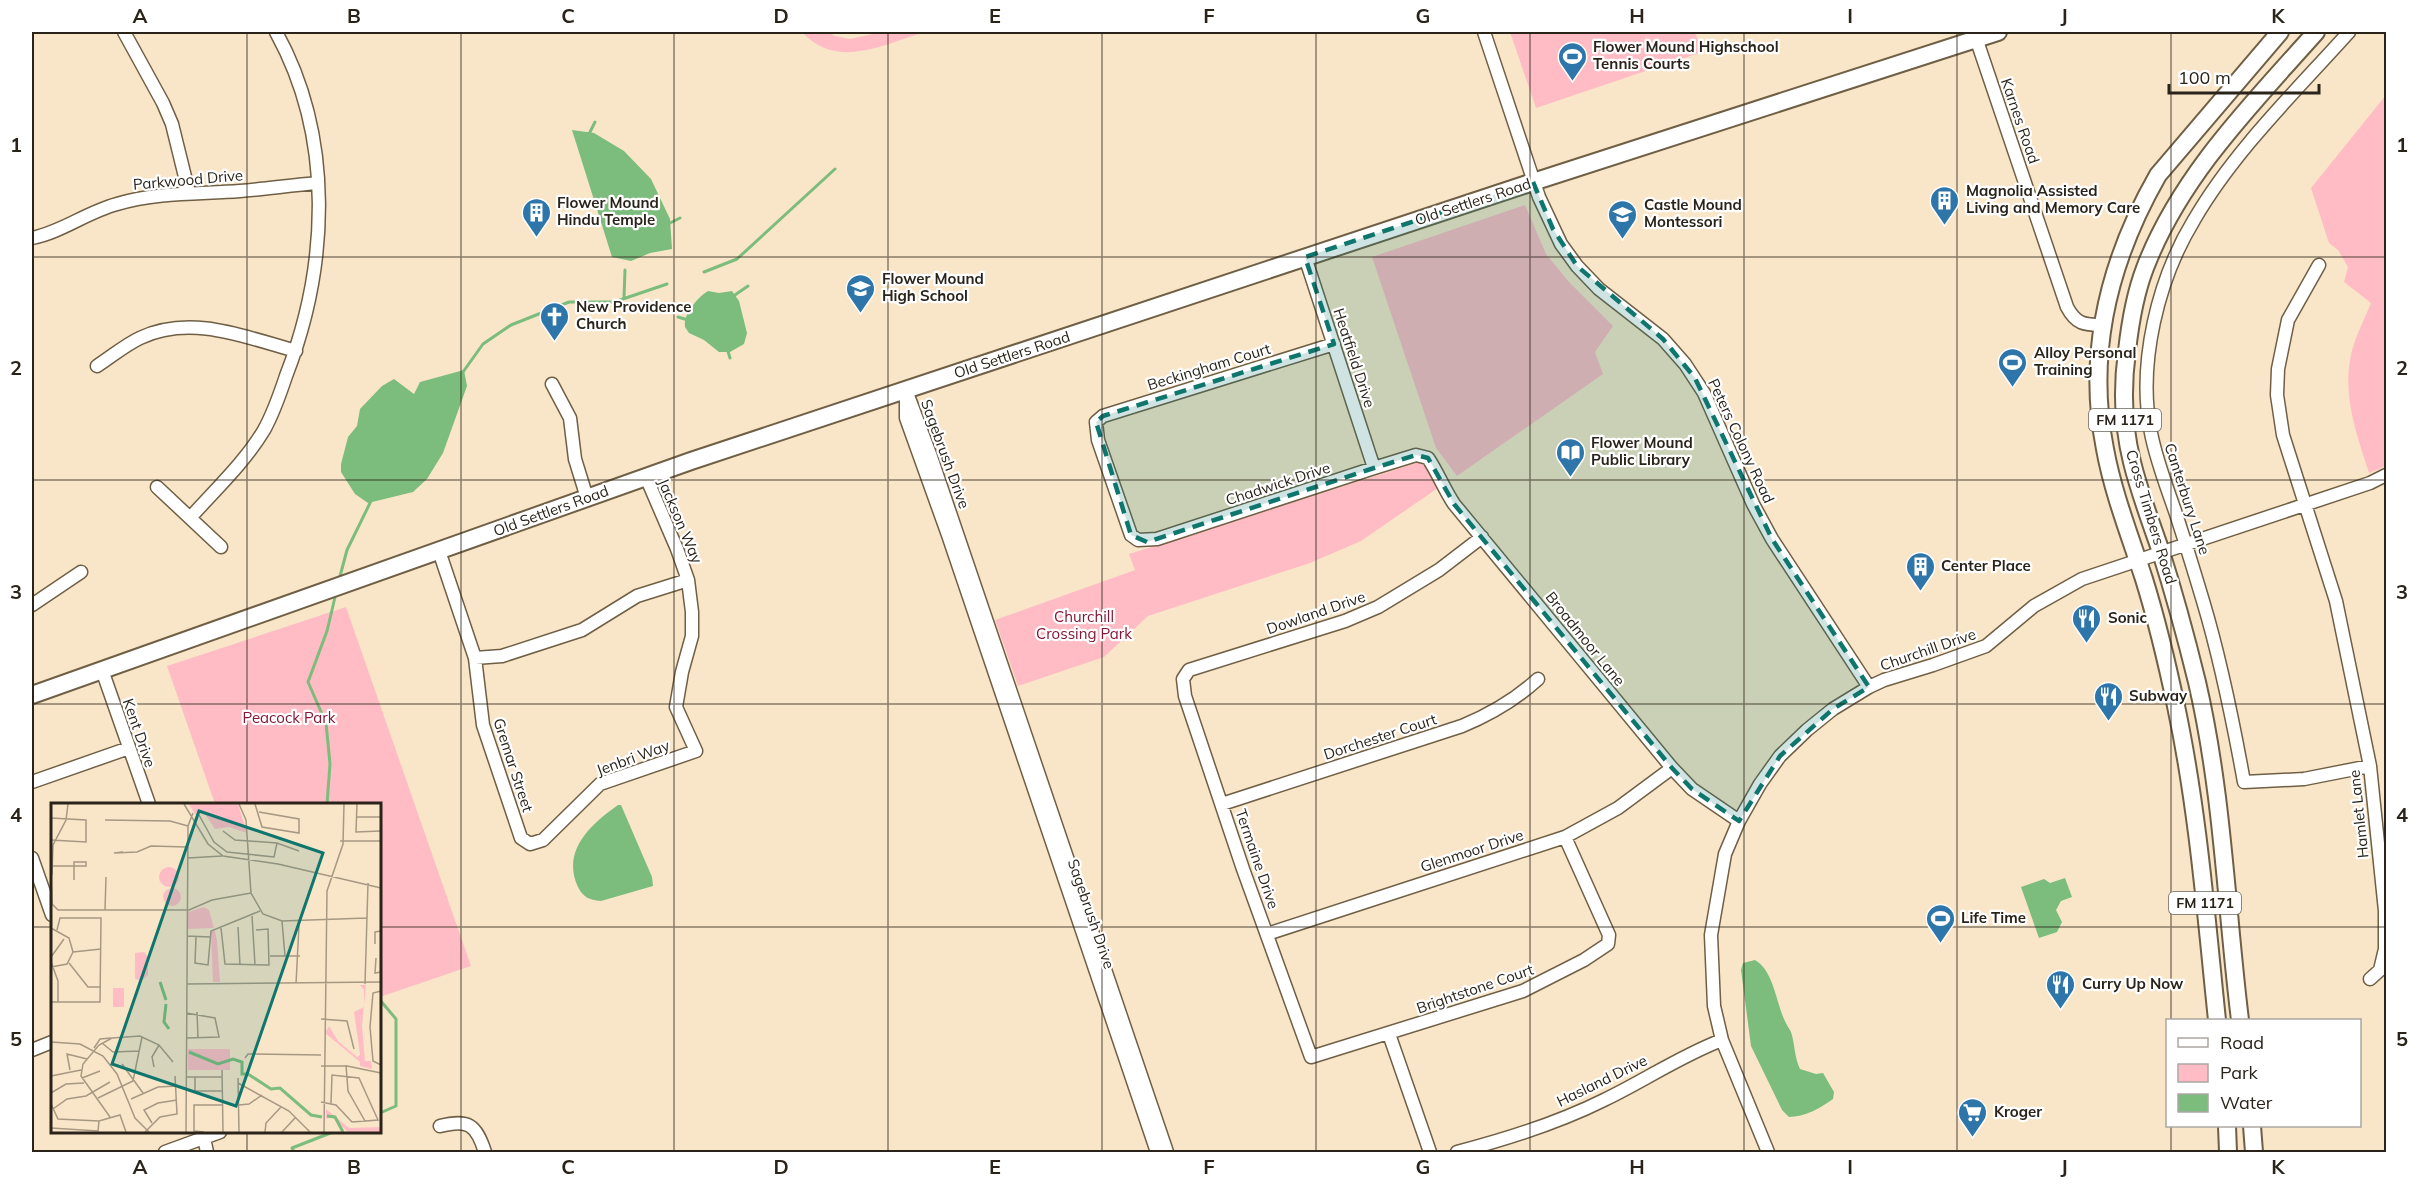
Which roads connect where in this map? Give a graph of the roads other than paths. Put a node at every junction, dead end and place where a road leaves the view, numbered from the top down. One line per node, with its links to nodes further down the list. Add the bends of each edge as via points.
1 (124, 32): 13 (street, via 172,124)
2 (276, 32): 12 (street, via 288,53 308,111)
3 (1484, 32): 11 (street, Peters Colony Road)
4 (1998, 32): 8 (main road, Old Settlers Road)
5 (2280, 32): 9 (main road, Cross Timbers Road / FM 1171)
6 (2316, 32): 10 (main road, Cross Timbers Road / FM 1171)
7 (2349, 32): 33 (street, Canterbury Lane, via 2232,165 2193,220 2157,313 2147,365 2151,433)
8 (1976, 39): 11 (main road, Old Settlers Road); 17 (street, Karnes Road, via 2067,307 2081,324)
9 (2180, 149): 10 (main road); 17 (main road, Cross Timbers Road / FM 1171, via 2158,175 2126,237)
10 (2203, 164): 36 (main road, Cross Timbers Road / FM 1171, via 2178,200 2143,271 2125,367 2124,402 2132,462)
11 (1533, 182): 15 (main road, Old Settlers Road); 45 (street, Peters Colony Road, via 1553,229 1577,266 1599,289 1663,339 1695,378 1772,539)
12 (318, 183): 13 (street, Parkwood Drive); 19 (street, via 314,273)
13 (189, 193): 14 (street, Parkwood Drive, via 116,204)
14 (32, 238)
15 (1305, 257): 18 (street, Heatfield Drive); 22 (main road, Old Settlers Road)
16 (2319, 266): 29 (street, Hamlet Lane, via 2288,320 2278,369 2283,435)
17 (2102, 326): 37 (main road, Cross Timbers Road / FM 1171, via 2098,366 2101,426 2110,473)
18 (1334, 344): 24 (street, Heatfield Drive); 32 (street, Beckingham Court, via 1103,416 1096,422 1098,440 1127,525)
19 (296, 351): 20 (street, via 213,328 176,328 139,339); 30 (street, via 265,429)
20 (97, 366)
21 (552, 384): 28 (street, via 570,418 575,459)
22 (906, 390): 26 (main road, Old Settlers Road); 51 (street, Sagebrush Drive, via 906,418)
23 (1428, 458): 24 (street, Chadwick Drive, via 1416,455); 31 (street, Broadmoor Lane, via 1454,504)
24 (1374, 468): 32 (street, Chadwick Drive, via 1156,539)
25 (2386, 475): 29 (street, Churchill Drive)
26 (646, 477): 28 (main road, Old Settlers Road); 39 (street, Jackson Way)
27 (157, 487): 30 (street)
28 (587, 498): 35 (main road, Old Settlers Road)
29 (2306, 503): 33 (street, Churchill Drive); 49 (street, Hamlet Lane, via 2336,601)
30 (190, 518): 34 (street)
31 (1482, 537): 43 (street, Dowland Drive, via 1439,570 1378,607 1346,621 1189,670); 50 (street, Broadmoor Lane)
32 (1138, 540)
33 (2186, 544): 36 (street, Churchill Drive); 49 (street, Canterbury Lane, via 2211,627 2244,782 2304,779)
34 (221, 547)
35 (439, 551): 41 (street, Gremar Street); 42 (main road, Old Settlers Road)
36 (2161, 552): 37 (street, Churchill Drive); 62 (main road, Cross Timbers Road / FM 1171, via 2192,663 2210,749 2224,843)
37 (2138, 560): 45 (street, Churchill Drive, via 2082,579 2047,598 1986,646); 63 (main road, Cross Timbers Road / FM 1171, via 2185,749)
38 (81, 572): 40 (street)
39 (688, 580): 41 (street, via 637,596 582,630 502,656); 48 (street, Jackson Way, via 692,636 676,706)
40 (32, 605)
41 (475, 658): 57 (street, Gremar Street, via 483,725 521,838)
42 (102, 670): 46 (main road, Old Settlers Road); 47 (street, Kent Drive)
43 (1183, 679): 54 (street, Termaine Drive, via 1185,696)
44 (1538, 679): 54 (street, Dorchester Court, via 1511,701 1462,726)
45 (1869, 687): 55 (street, Churchill Drive, via 1833,709 1780,756)
46 (32, 695)
47 (129, 748): 52 (street); 53 (street, Kent Drive)
48 (696, 751): 57 (street, Jenbri Way, via 600,784 543,840)
49 (2370, 766): 61 (street, Hamlet Lane, via 2385,911 2385,949 2380,970)
50 (1672, 768): 55 (street, Broadmoor Lane, via 1692,789); 56 (street, Glenmoor Drive, via 1618,808)
51 (1034, 774): 79 (street, Sagebrush Drive); 80 (street, Sagebrush Drive)
52 (32, 782)
53 (148, 803)
54 (1222, 804): 60 (street, Termaine Drive)
55 (1739, 821): 67 (street, Churchill Drive, via 1725,854 1710,935 1714,1006)
56 (1565, 837): 60 (street, Glenmoor Drive); 66 (street, Brightstone Court, via 1609,935 1608,944 1523,991)
57 (530, 844)
58 (32, 858): 59 (street)
59 (51, 912)
60 (1267, 934): 69 (street, Termaine Drive)
61 (2370, 979)
62 (2236, 984): 63 (main road); 65 (main road, Cross Timbers Road / FM 1171)
63 (2213, 986): 64 (main road, Cross Timbers Road / FM 1171)
64 (2217, 1019)
65 (2240, 1019)
66 (1389, 1034): 69 (street, Brightstone Court, via 1311,1057); 81 (street)
67 (1722, 1040): 82 (street, Hasland Drive, via 1678,1058 1605,1100 1538,1127); 83 (street, Churchill Drive)
68 (51, 1042): 70 (street)
69 (1308, 1047)
70 (32, 1050)
71 (440, 1126): 78 (street, via 459,1121 467,1124 481,1139)
72 (2227, 1127): 84 (main road)
73 (2252, 1127): 85 (main road)
74 (215, 1133): 75 (street)
75 (204, 1138): 76 (street); 77 (street)
76 (165, 1152)
77 (207, 1152)
78 (485, 1152)
79 (1157, 1152)
80 (1167, 1152)
81 (1430, 1152)
82 (1457, 1152)
83 (1768, 1152)
84 (2228, 1152)
85 (2254, 1152)

